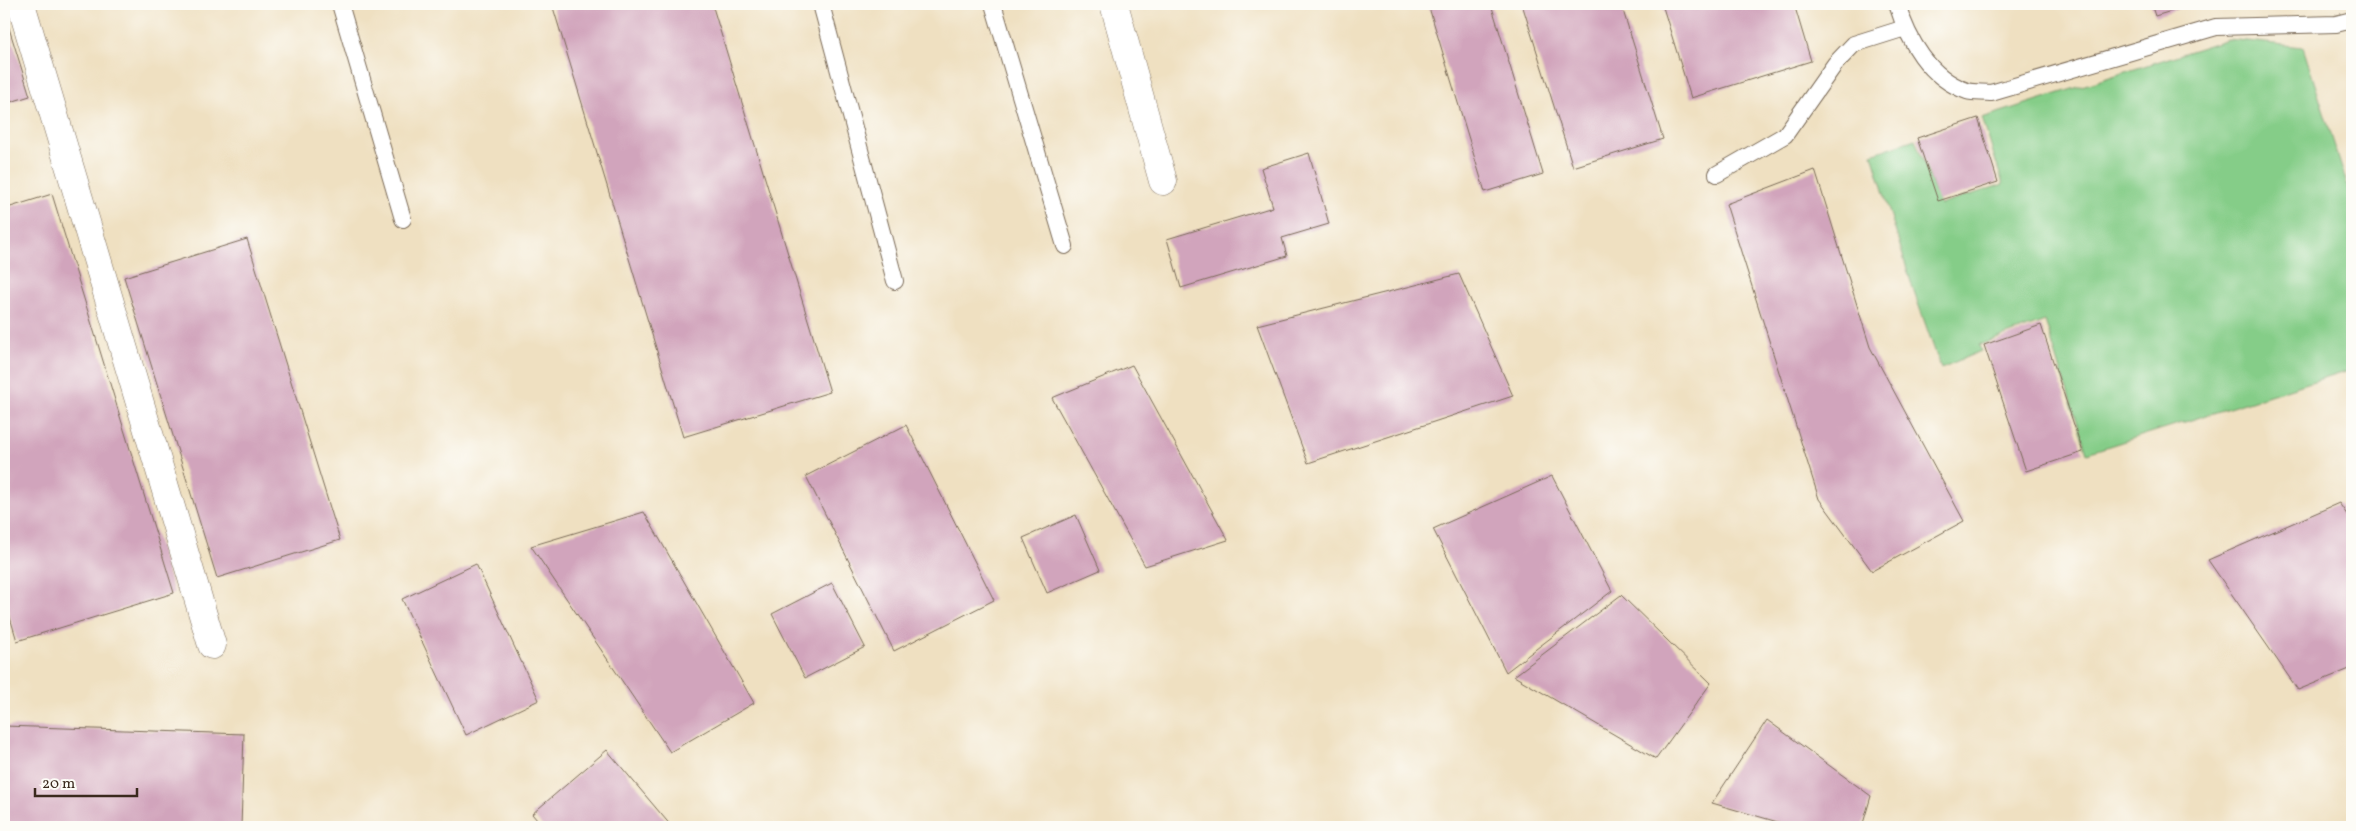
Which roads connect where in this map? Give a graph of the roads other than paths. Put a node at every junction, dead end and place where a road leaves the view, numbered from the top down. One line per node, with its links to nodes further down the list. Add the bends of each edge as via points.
1 (21, 4): 14 (street)
2 (340, 4): 11 (lane)
3 (820, 4): 13 (lane)
4 (993, 4): 12 (lane)
5 (1114, 4): 10 (street)
6 (1897, 4): 8 (lane)
7 (2352, 20): 8 (lane, via 2336,24 2216,27 1990,93 1968,91 1950,82 1924,62)
8 (1905, 28): 9 (lane, via 1854,44 1835,64 1785,135)
9 (1717, 174)
10 (1163, 181)
11 (403, 220)
12 (1065, 246)
13 (896, 281)
14 (212, 645)

